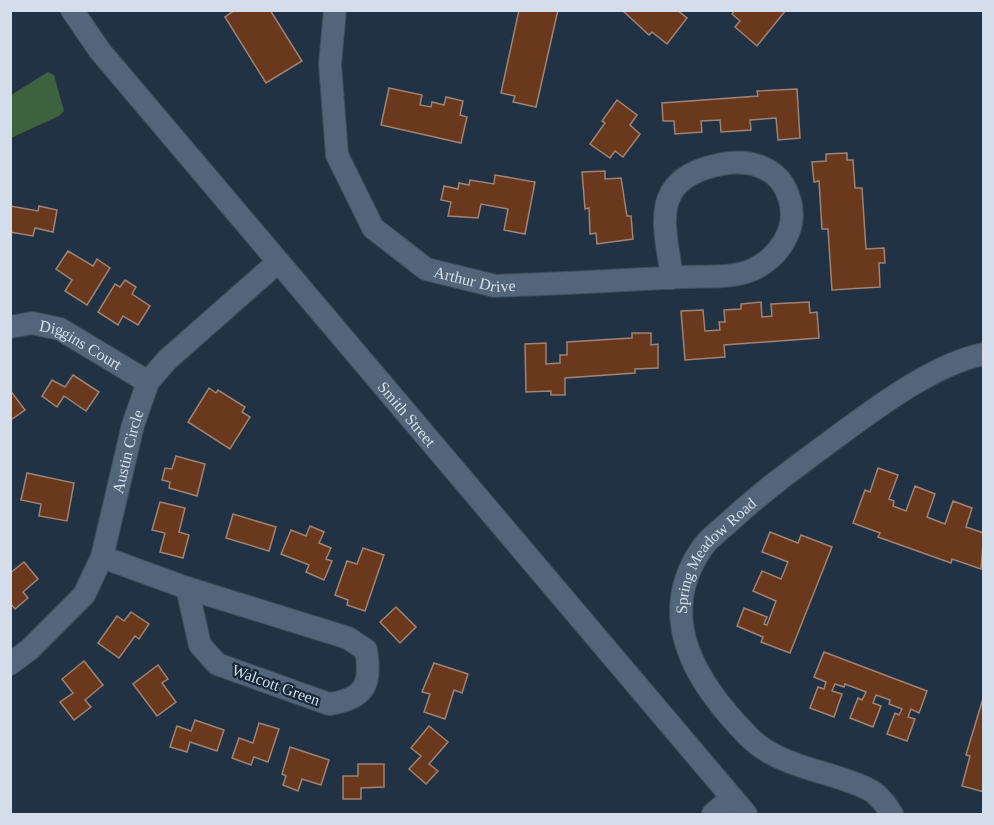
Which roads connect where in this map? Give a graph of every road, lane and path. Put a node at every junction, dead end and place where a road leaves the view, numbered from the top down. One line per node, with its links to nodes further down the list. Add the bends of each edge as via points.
1 (72, 10): 3 (street, Smith Street, via 100,51)
2 (335, 10): 4 (street, Arthur Drive, via 330,64 337,154 373,228 426,269 495,286)
3 (278, 262): 7 (street, Austin Circle, via 167,360); 11 (street, Smith Street)
4 (672, 278): 4 (street, Arthur Drive, via 751,270 775,254 788,236 793,212 787,188 773,171 752,164 720,164 686,175 667,196 665,208)
5 (10, 327): 7 (street, Diggins Court, via 32,323 60,328)
6 (984, 354): 13 (street, Spring Meadow Road, via 899,393 759,495 703,546 688,571 681,604 682,631 691,663 749,737 775,754 869,789)
7 (148, 382): 8 (street, Austin Circle, via 133,425)
8 (102, 558): 9 (street, Walcott Green); 10 (street, Austin Circle, via 84,595)
9 (187, 588): 9 (street, Walcott Green, via 348,638 366,650 370,673 362,691 346,702 329,704 217,664 200,645)
10 (10, 664)
11 (739, 806): 12 (street)
12 (713, 814)
13 (892, 814)

